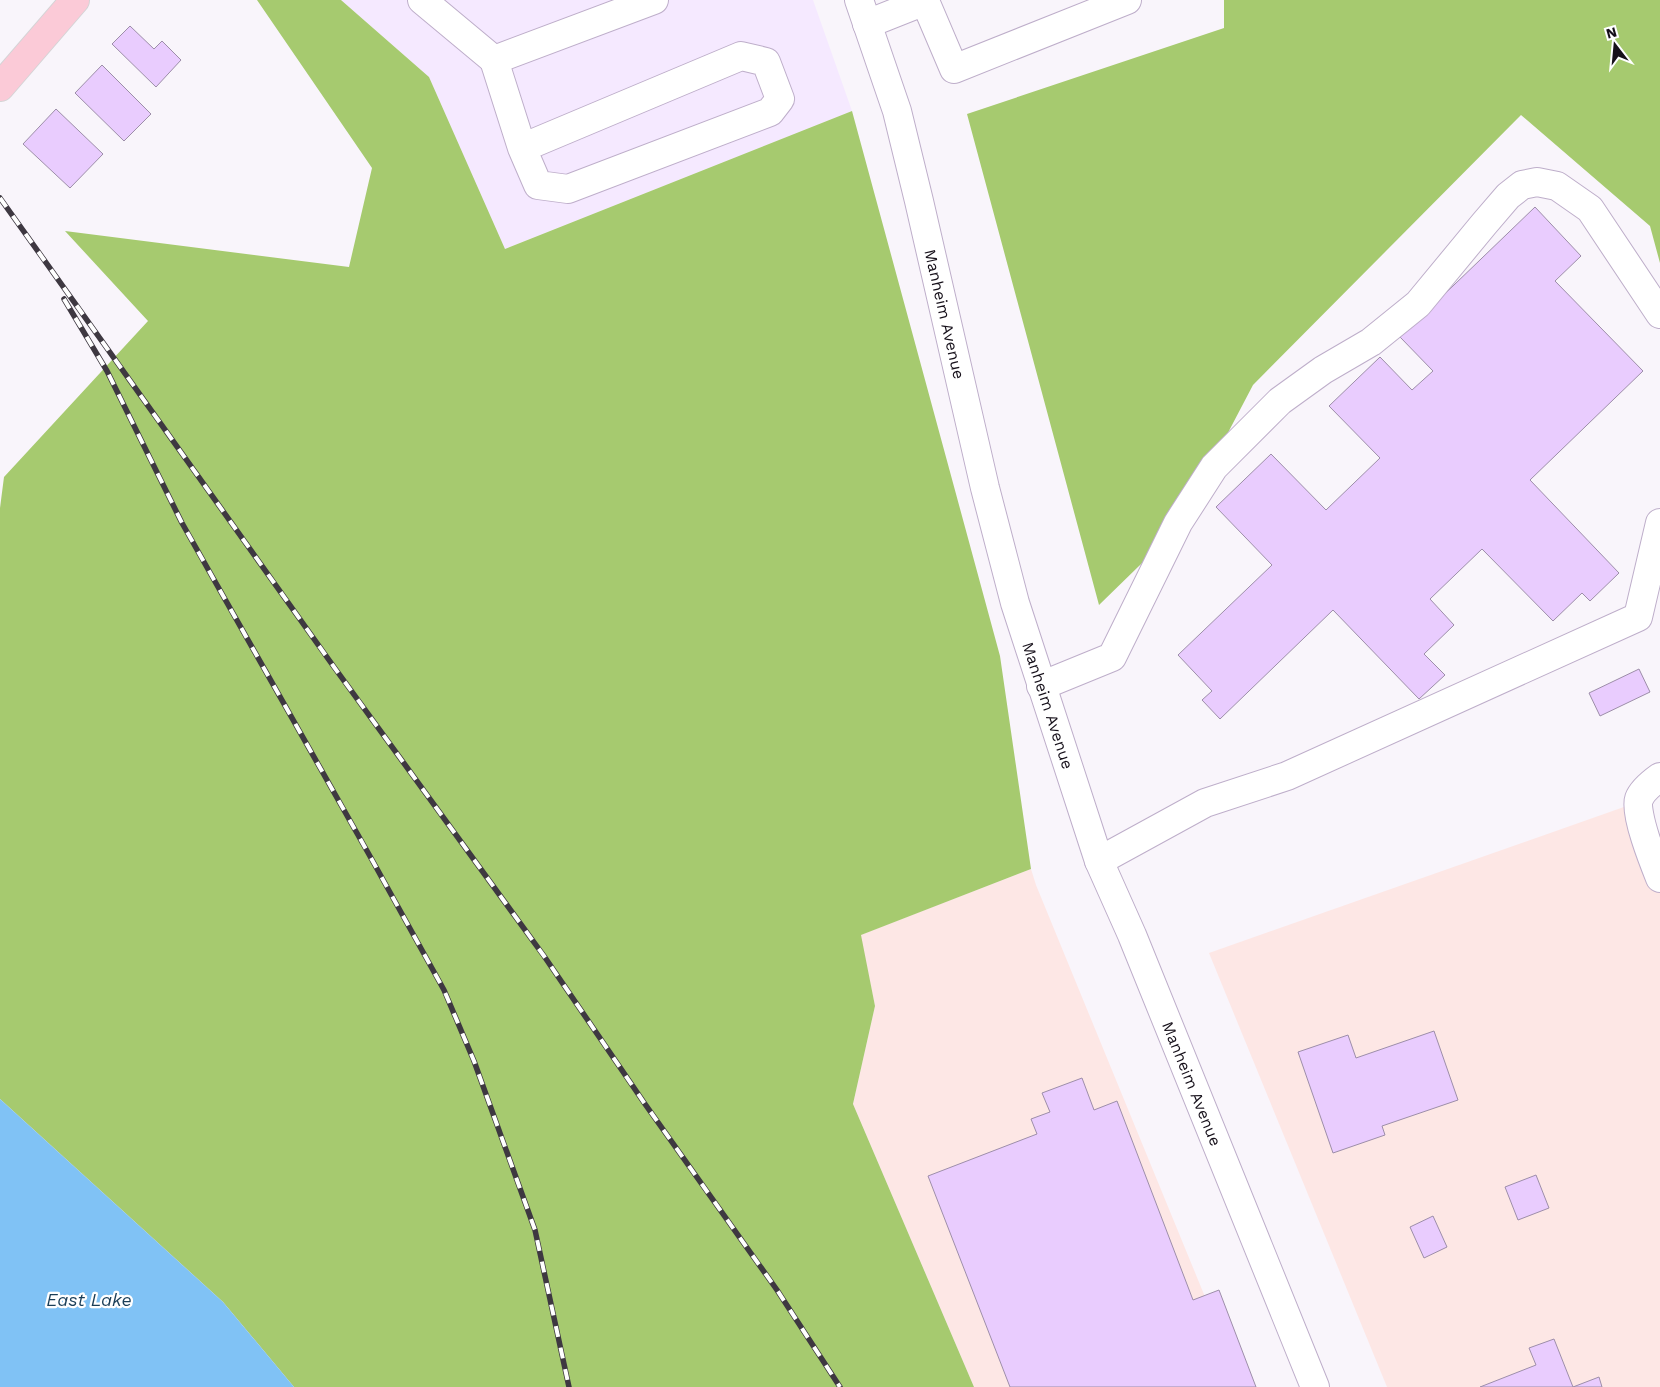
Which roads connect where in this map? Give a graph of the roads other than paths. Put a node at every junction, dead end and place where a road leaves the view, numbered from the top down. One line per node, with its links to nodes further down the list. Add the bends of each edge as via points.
1 (75, 0): 8 (main road)
2 (654, 0): 7 (street)
3 (925, 0): 4 (street, via 954,69); 6 (street)
4 (1127, 0)
5 (431, 2): 7 (street)
6 (863, 12): 12 (street, Manheim Avenue, via 897,111 985,488)
7 (494, 60): 9 (street)
8 (0, 87)
9 (522, 148): 9 (street, via 538,185 568,189 770,112 780,98 766,62 741,56)
10 (1660, 314): 12 (street, via 1590,209 1557,186 1537,182 1522,185 1508,196 1418,304 1371,342 1323,370 1280,401 1214,467 1178,523 1112,658)
11 (1660, 523): 14 (street, via 1638,617 1287,776 1205,803)
12 (1041, 686): 14 (street, Manheim Avenue)
13 (1660, 777): 15 (street, via 1639,798 1638,807)
14 (1099, 862): 16 (street, Manheim Avenue, via 1132,935)
15 (1660, 878)
16 (1315, 1387)

